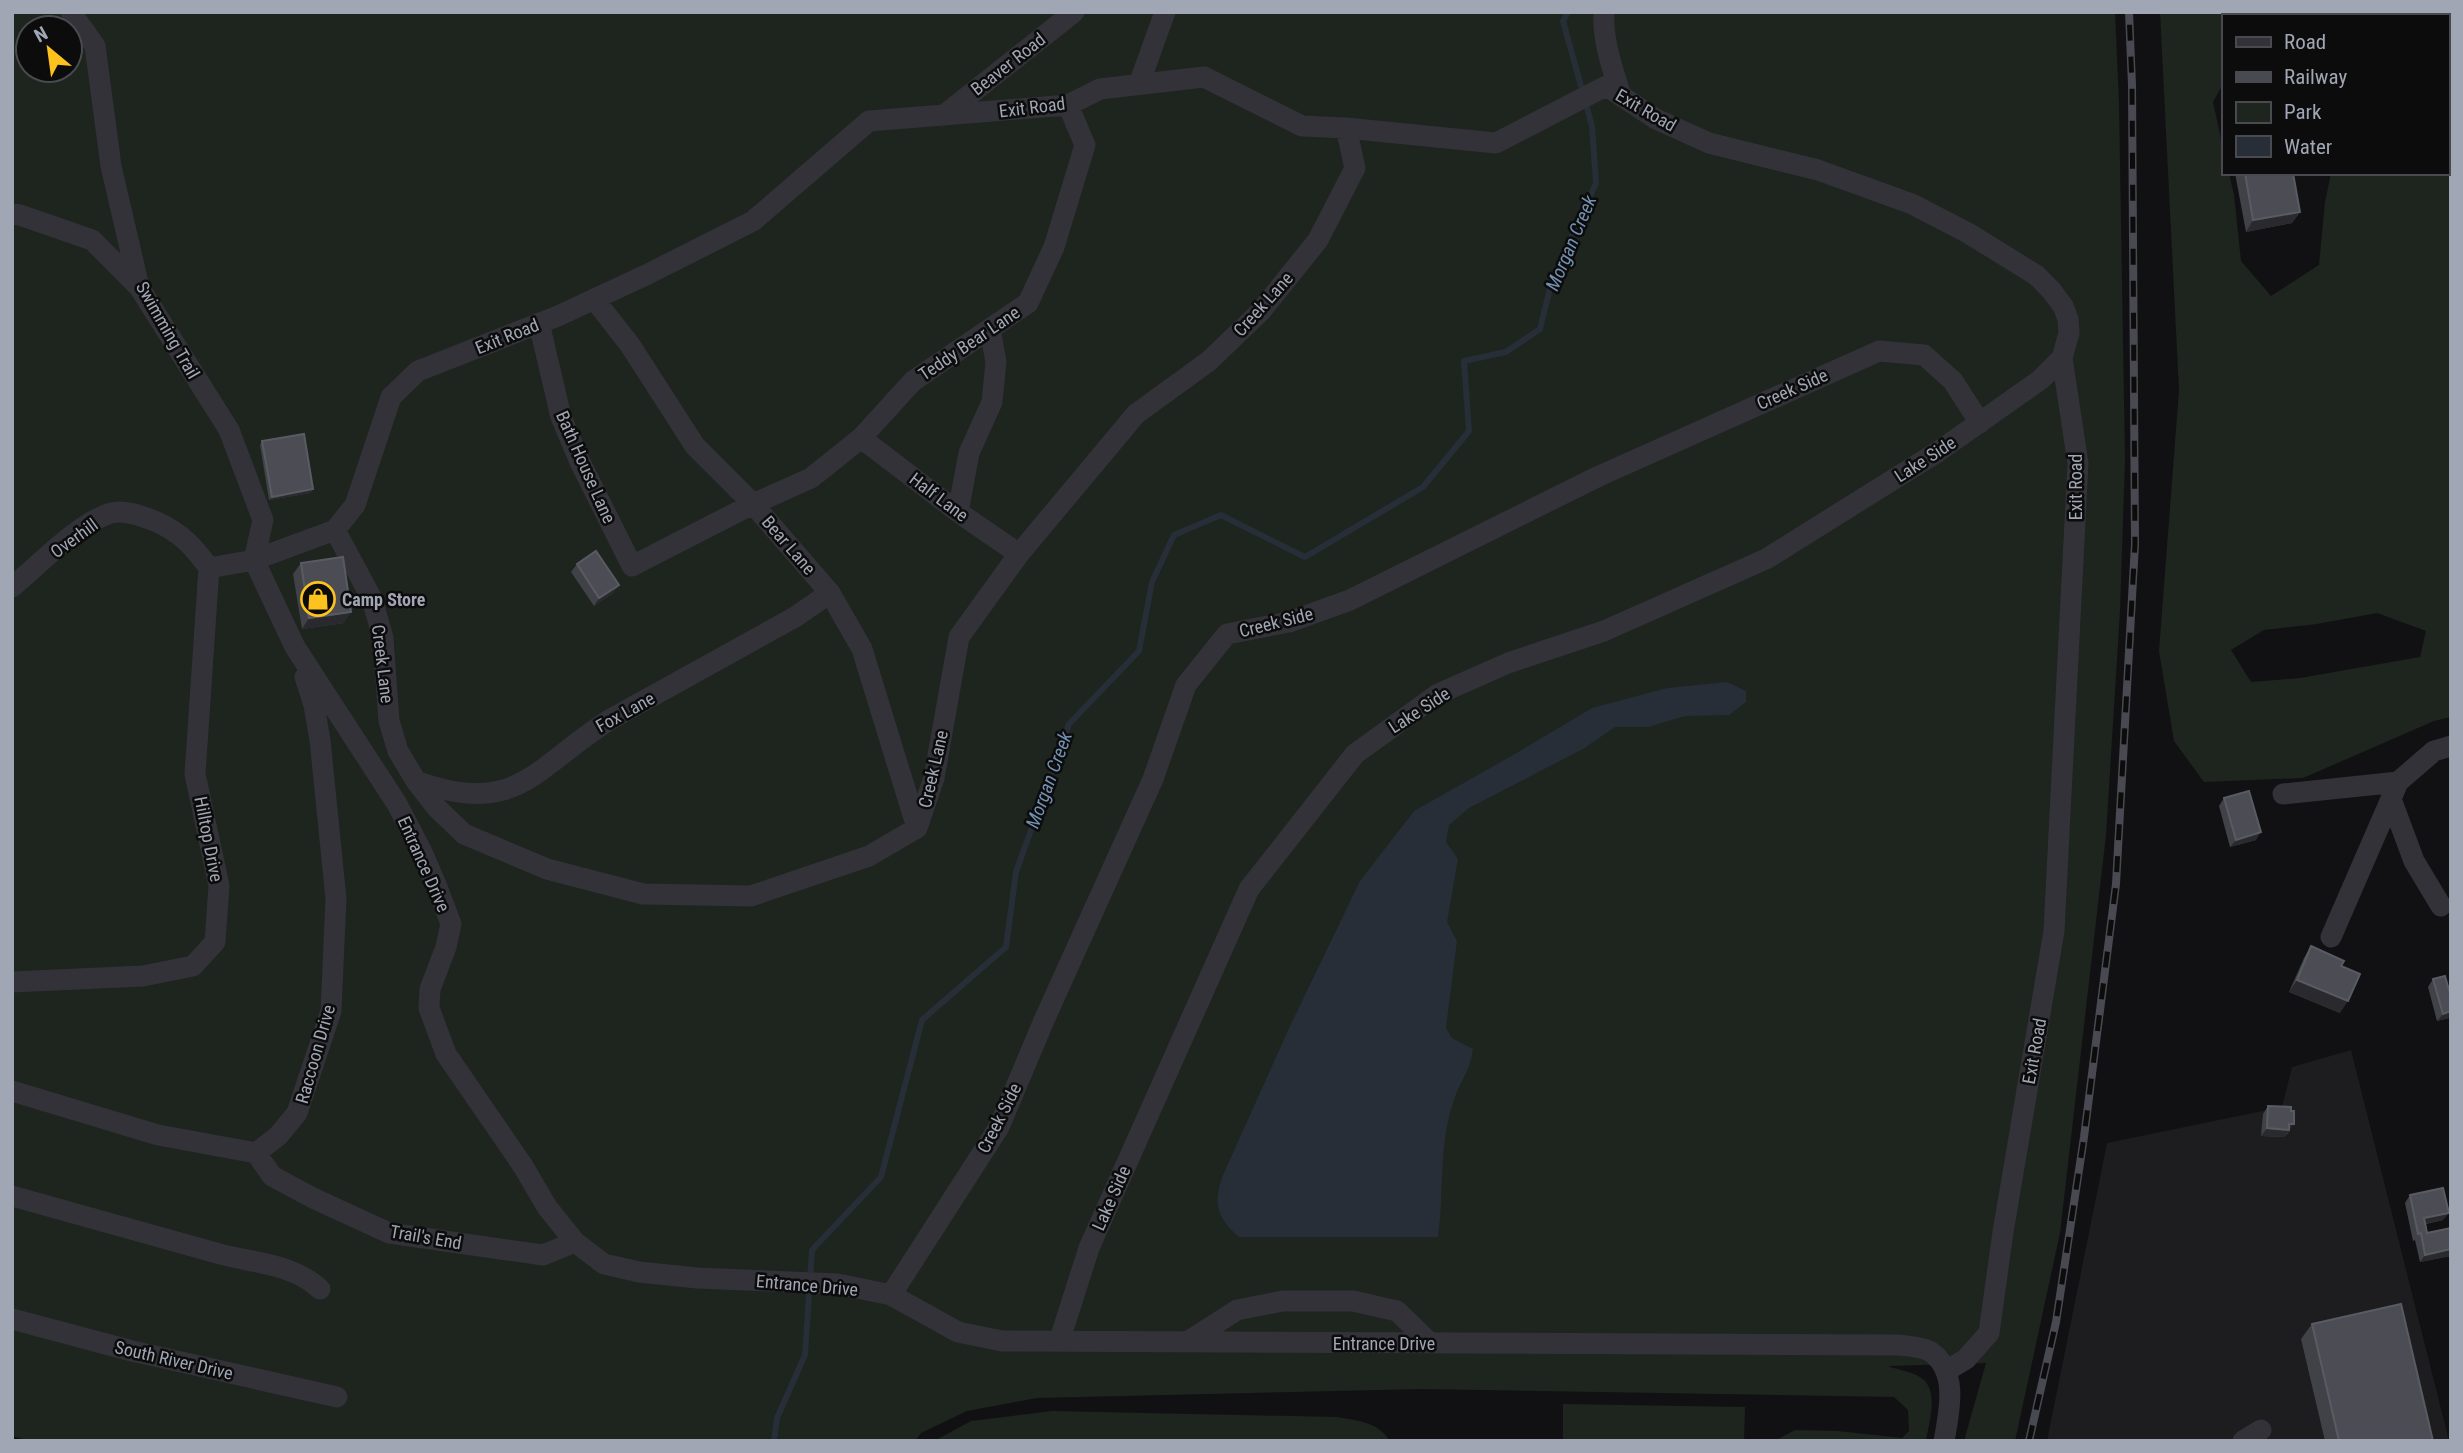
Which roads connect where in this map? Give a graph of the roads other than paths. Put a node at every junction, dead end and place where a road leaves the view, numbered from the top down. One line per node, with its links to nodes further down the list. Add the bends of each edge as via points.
1 (71, 12): 11 (street, Swimming Trail, via 96,46 111,166)
2 (1074, 12): 8 (street, Beaver Road)
3 (1604, 12): 6 (street)
4 (1164, 13): 5 (street)
5 (1139, 84): 7 (street, Exit Road, via 1100,89); 9 (street, Exit Road, via 1204,77 1302,126)
6 (1613, 91): 9 (street, Exit Road, via 1558,110 1496,143); 15 (street, Exit Road, via 1709,143 1818,170 1913,204 1968,233 2036,275 2051,290 2068,319)
7 (1068, 105): 8 (street, Exit Road); 14 (street, Teddy Bear Lane, via 1085,145 1054,247 1028,303)
8 (943, 116): 12 (street, Exit Road, via 869,121 753,221)
9 (1346, 128): 21 (street, Creek Lane, via 1355,169 1318,240 1261,311 1209,361 1136,414)
10 (12, 214): 11 (street, via 92,240)
11 (139, 287): 22 (street, Swimming Trail, via 229,430 263,520)
12 (594, 299): 13 (street, Exit Road); 18 (street, Bear Lane, via 630,345 695,446)
13 (540, 323): 20 (street, Exit Road, via 418,371 391,397 355,505); 23 (street, Bath House Lane, via 561,417)
14 (990, 328): 17 (street, Teddy Bear Lane, via 913,381); 19 (street, via 996,362 992,402 970,453)
15 (2062, 358): 16 (street, Lake Side, via 2040,380); 46 (street, Exit Road, via 2078,463 2054,931 1989,1333 1966,1359)
16 (1980, 422): 41 (street, Creek Side, via 1953,381 1924,355 1879,351 1597,477 1350,600 1289,622 1227,634 1186,684 1153,779 999,1127); 43 (street, Lake Side, via 1766,559 1604,631 1508,663 1438,694 1355,754 1249,890 1089,1248)
17 (861, 438): 18 (street, Teddy Bear Lane, via 811,478); 19 (street, Half Lane)
18 (753, 504): 23 (street, Teddy Bear Lane); 26 (street, Bear Lane)
19 (958, 512): 21 (street, Half Lane)
20 (335, 530): 22 (street); 29 (street, Creek Lane, via 372,599 383,638 389,721 398,751)
21 (1019, 554): 32 (street, Creek Lane, via 958,637 934,778)
22 (254, 560): 24 (street); 27 (street, Entrance Drive)
23 (632, 566)
24 (209, 568): 25 (street, Overhill, via 176,531 141,515 113,512 86,525); 35 (street, Hilltop Drive, via 195,774 219,886 215,942 193,966 143,976)
25 (12, 587)
26 (830, 593): 29 (street, Fox Lane, via 611,719 534,777 506,790 475,795 445,792); 32 (street, Bear Lane, via 862,649)
27 (295, 647): 37 (street, Raccoon Drive, via 320,740 336,899 331,1011 297,1113); 39 (street, Entrance Drive, via 397,804 451,924 430,989 429,1008 446,1054 547,1208)
28 (2451, 746): 30 (street, via 2434,751)
29 (416, 781): 32 (street, Creek Lane, via 464,834 547,869 643,894 751,896 869,856)
30 (2395, 790): 31 (street); 33 (street, via 2414,861); 34 (street)
31 (2283, 794)
32 (917, 828)
33 (2441, 906)
34 (2331, 937)
35 (12, 982)
36 (12, 1091): 37 (street, via 158,1135)
37 (256, 1153): 39 (street, Trail's End, via 272,1176 388,1233 543,1255)
38 (12, 1196): 40 (street, via 282,1268)
39 (575, 1242): 41 (street, Entrance Drive, via 604,1264 639,1272 838,1284)
40 (320, 1289)
41 (891, 1295): 43 (street, Entrance Drive, via 958,1332 1002,1341)
42 (12, 1319): 47 (street, South River Drive)
43 (1060, 1339): 44 (street, Entrance Drive)
44 (1187, 1342): 45 (street, Entrance Drive); 45 (street, via 1237,1310 1283,1301 1353,1301 1397,1311)
45 (1430, 1343): 46 (street, Entrance Drive, via 1899,1345 1930,1350)
46 (1945, 1371): 48 (street, via 1950,1382)
47 (337, 1396)
48 (1944, 1441)

